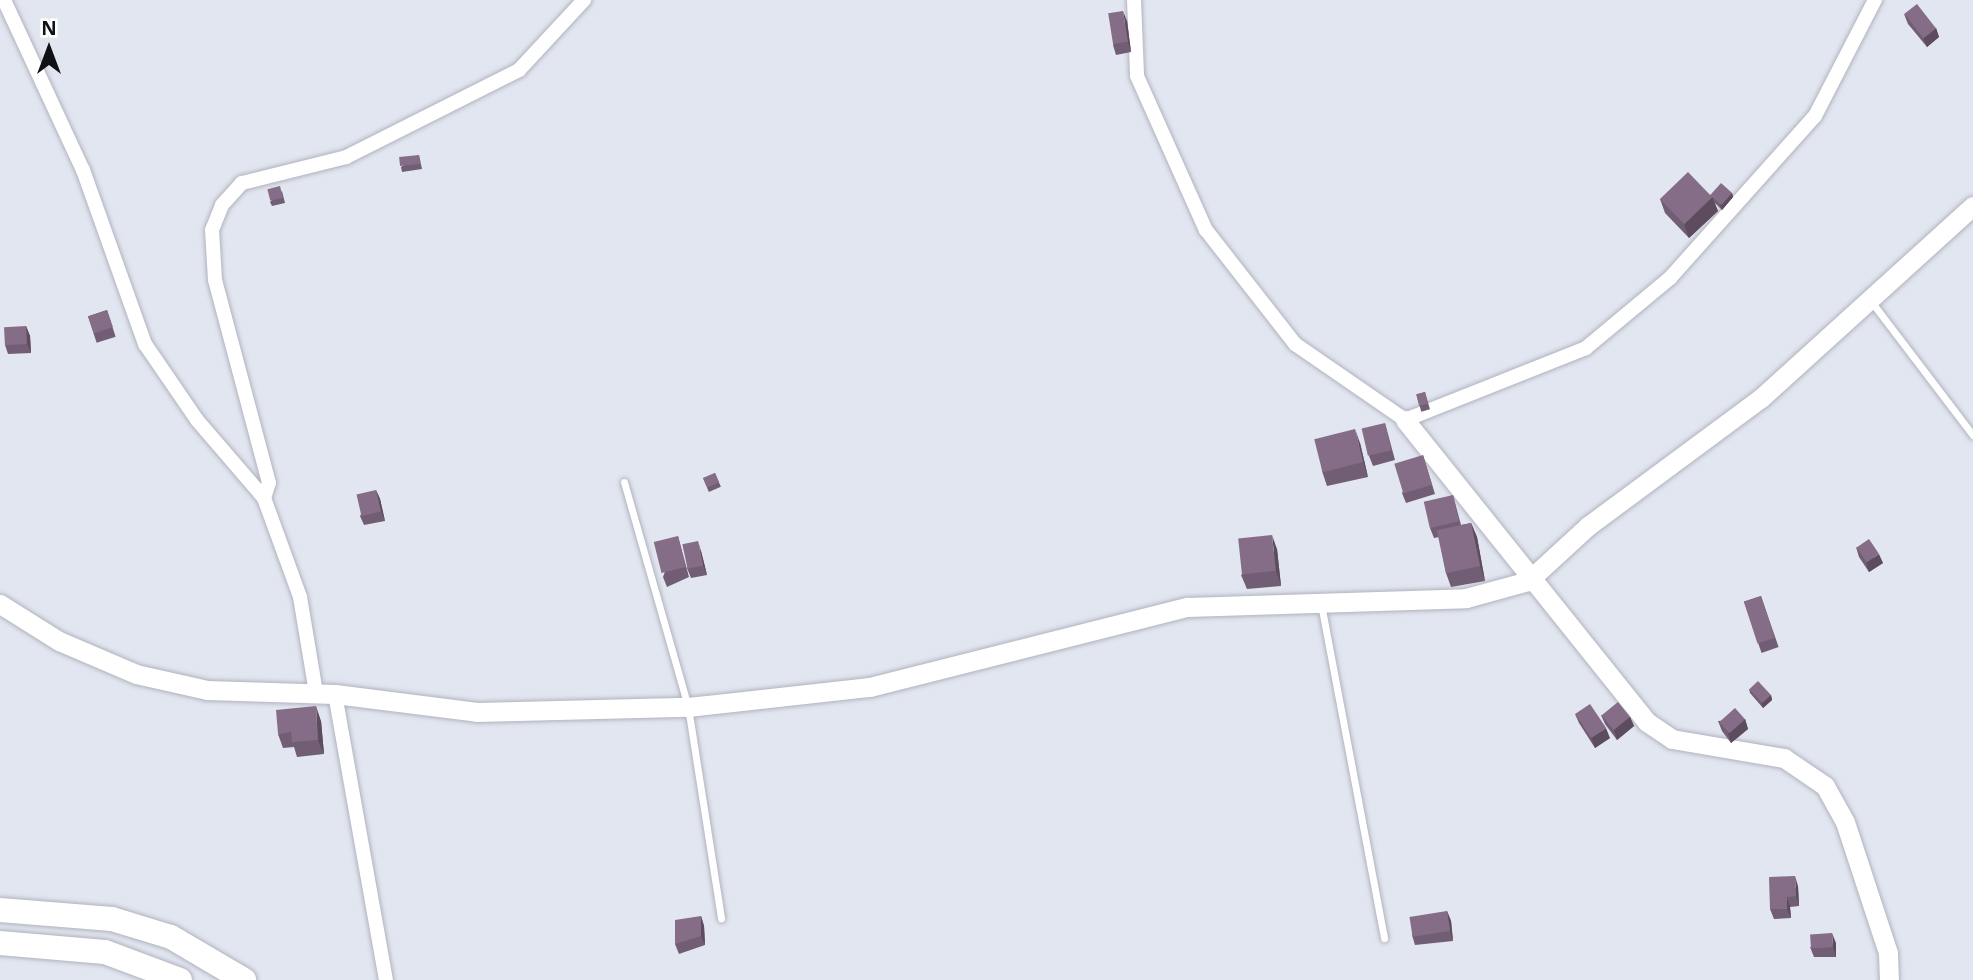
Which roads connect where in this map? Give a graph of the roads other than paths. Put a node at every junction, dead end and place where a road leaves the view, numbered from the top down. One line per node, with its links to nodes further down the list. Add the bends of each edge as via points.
1 (4, 0): 10 (street, via 83,170 145,344 197,420)
2 (584, 0): 10 (street, via 519,70 345,157 242,183 222,205 212,230 215,280 270,483)
3 (1134, 0): 7 (street, via 1137,76 1206,230 1295,344)
4 (1875, 0): 7 (street, via 1815,116 1670,278 1586,348)
5 (1973, 206): 6 (street)
6 (1870, 299): 8 (lane); 11 (street, via 1761,398 1588,526)
7 (1405, 420): 11 (street)
8 (1973, 435)
9 (624, 482): 16 (lane)
10 (264, 498): 14 (street, via 300,597)
11 (1528, 581): 12 (street, via 1466,598); 24 (street, via 1647,722 1672,739 1784,758 1825,786 1845,822 1888,953)
12 (1320, 600): 16 (street, via 1187,607 870,687); 19 (lane)
13 (0, 604): 14 (street, via 59,641 136,674 207,690)
14 (316, 693): 15 (street)
15 (335, 694): 16 (street, via 477,712); 23 (street)
16 (688, 707): 18 (lane)
17 (0, 910): 22 (highway, via 112,919 171,937)
18 (721, 918)
19 (1384, 938)
20 (0, 943): 21 (highway, via 105,951)
21 (180, 980)
22 (244, 980)
23 (386, 980)
24 (1889, 980)

